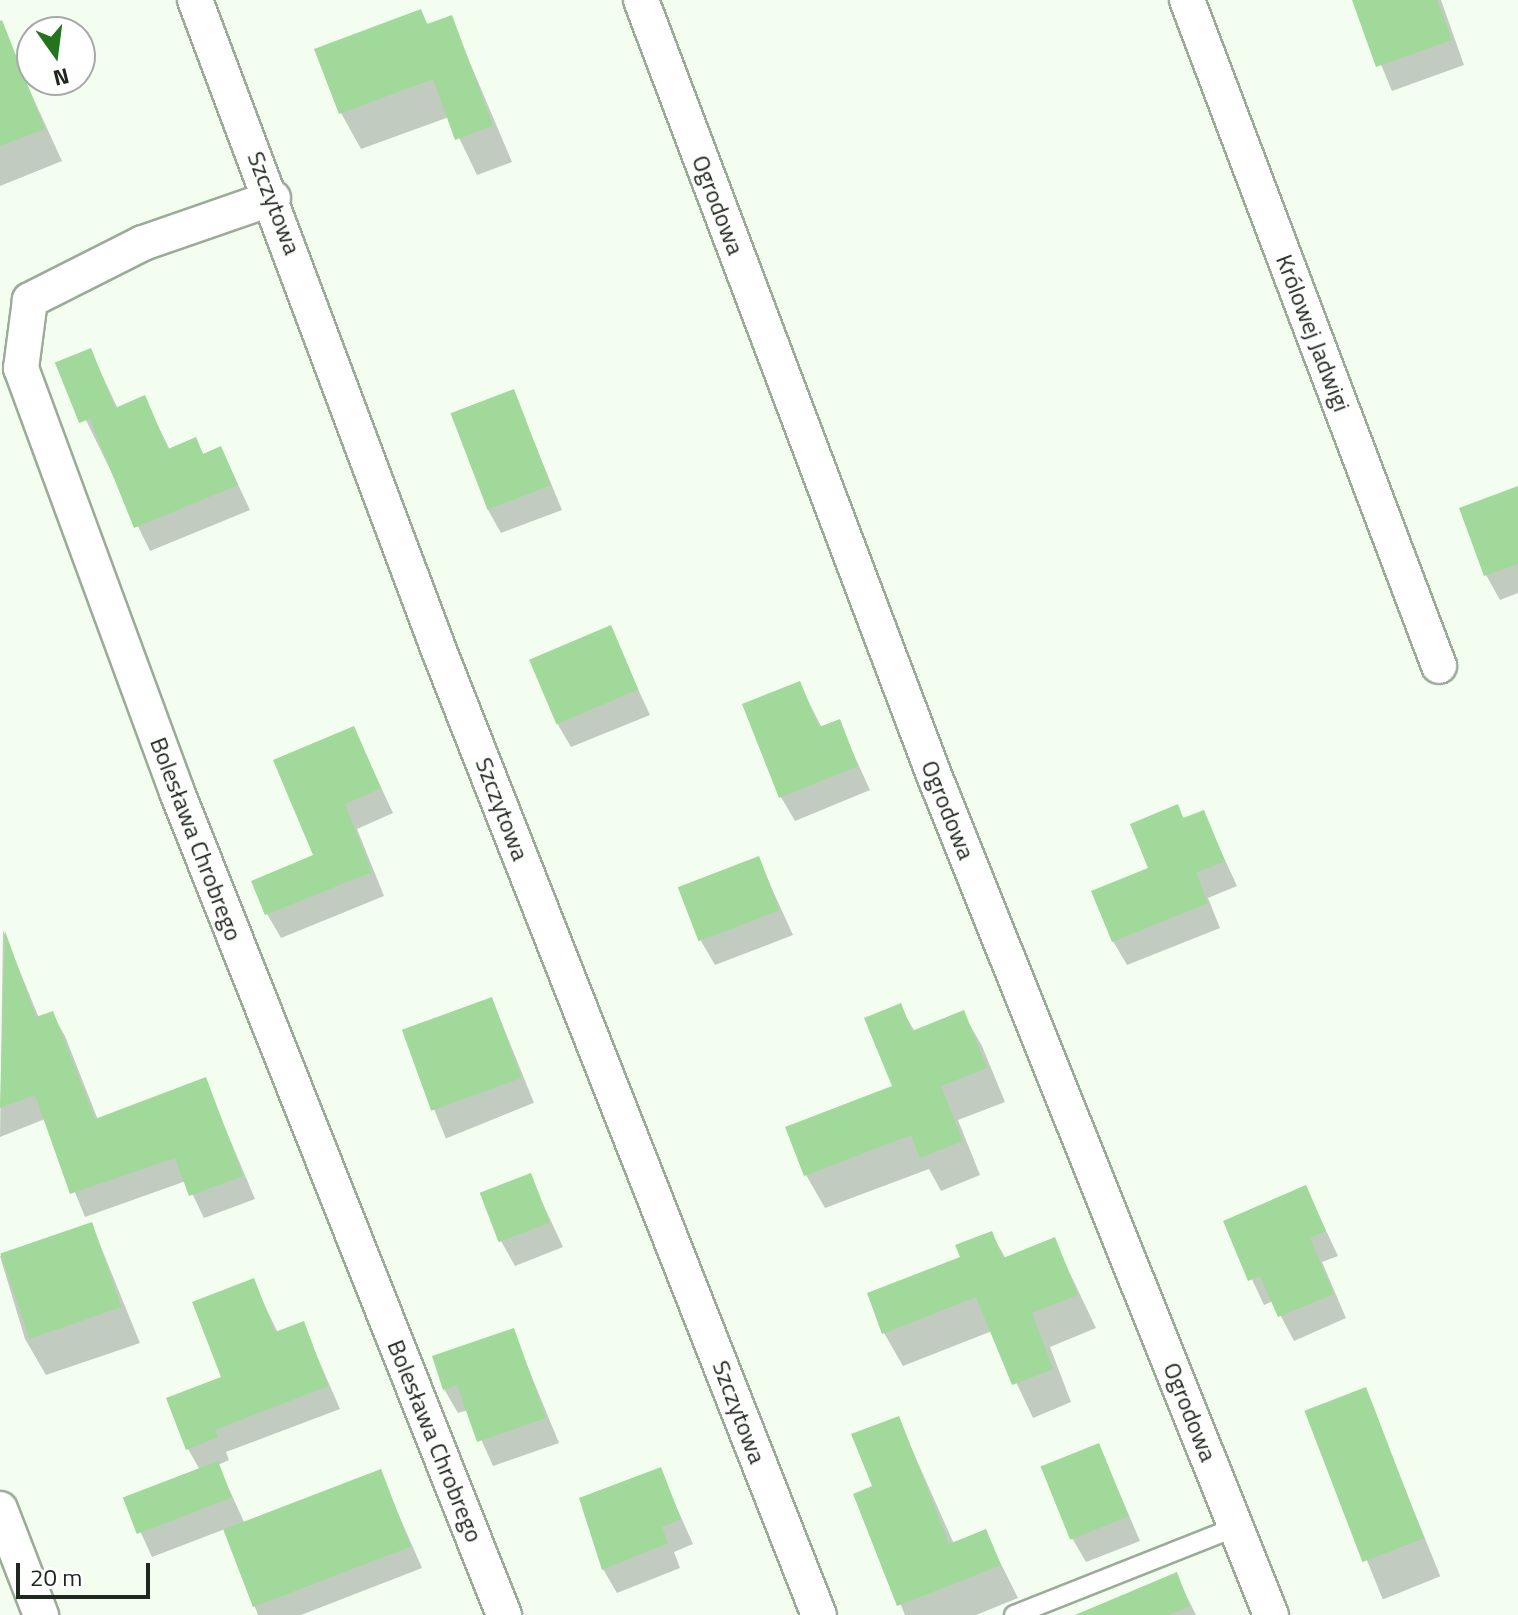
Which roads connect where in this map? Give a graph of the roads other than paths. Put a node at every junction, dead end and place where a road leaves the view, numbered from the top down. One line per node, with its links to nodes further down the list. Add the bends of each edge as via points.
1 (195, 0): 4 (street, Szczytowa)
2 (641, 0): 7 (street, Ogrodowa, via 934,775)
3 (1187, 0): 5 (street, Królowej Jadwigi)
4 (273, 198): 9 (street, Bolesława Chrobrego, via 143,243 30,300 21,368 177,792); 10 (street, Szczytowa, via 438,648)
5 (1439, 666)
6 (0, 1509): 8 (street)
7 (1236, 1527): 11 (lane); 12 (street, Ogrodowa)
8 (41, 1615)
9 (504, 1615)
10 (819, 1615)
11 (1014, 1615)
12 (1271, 1615)

